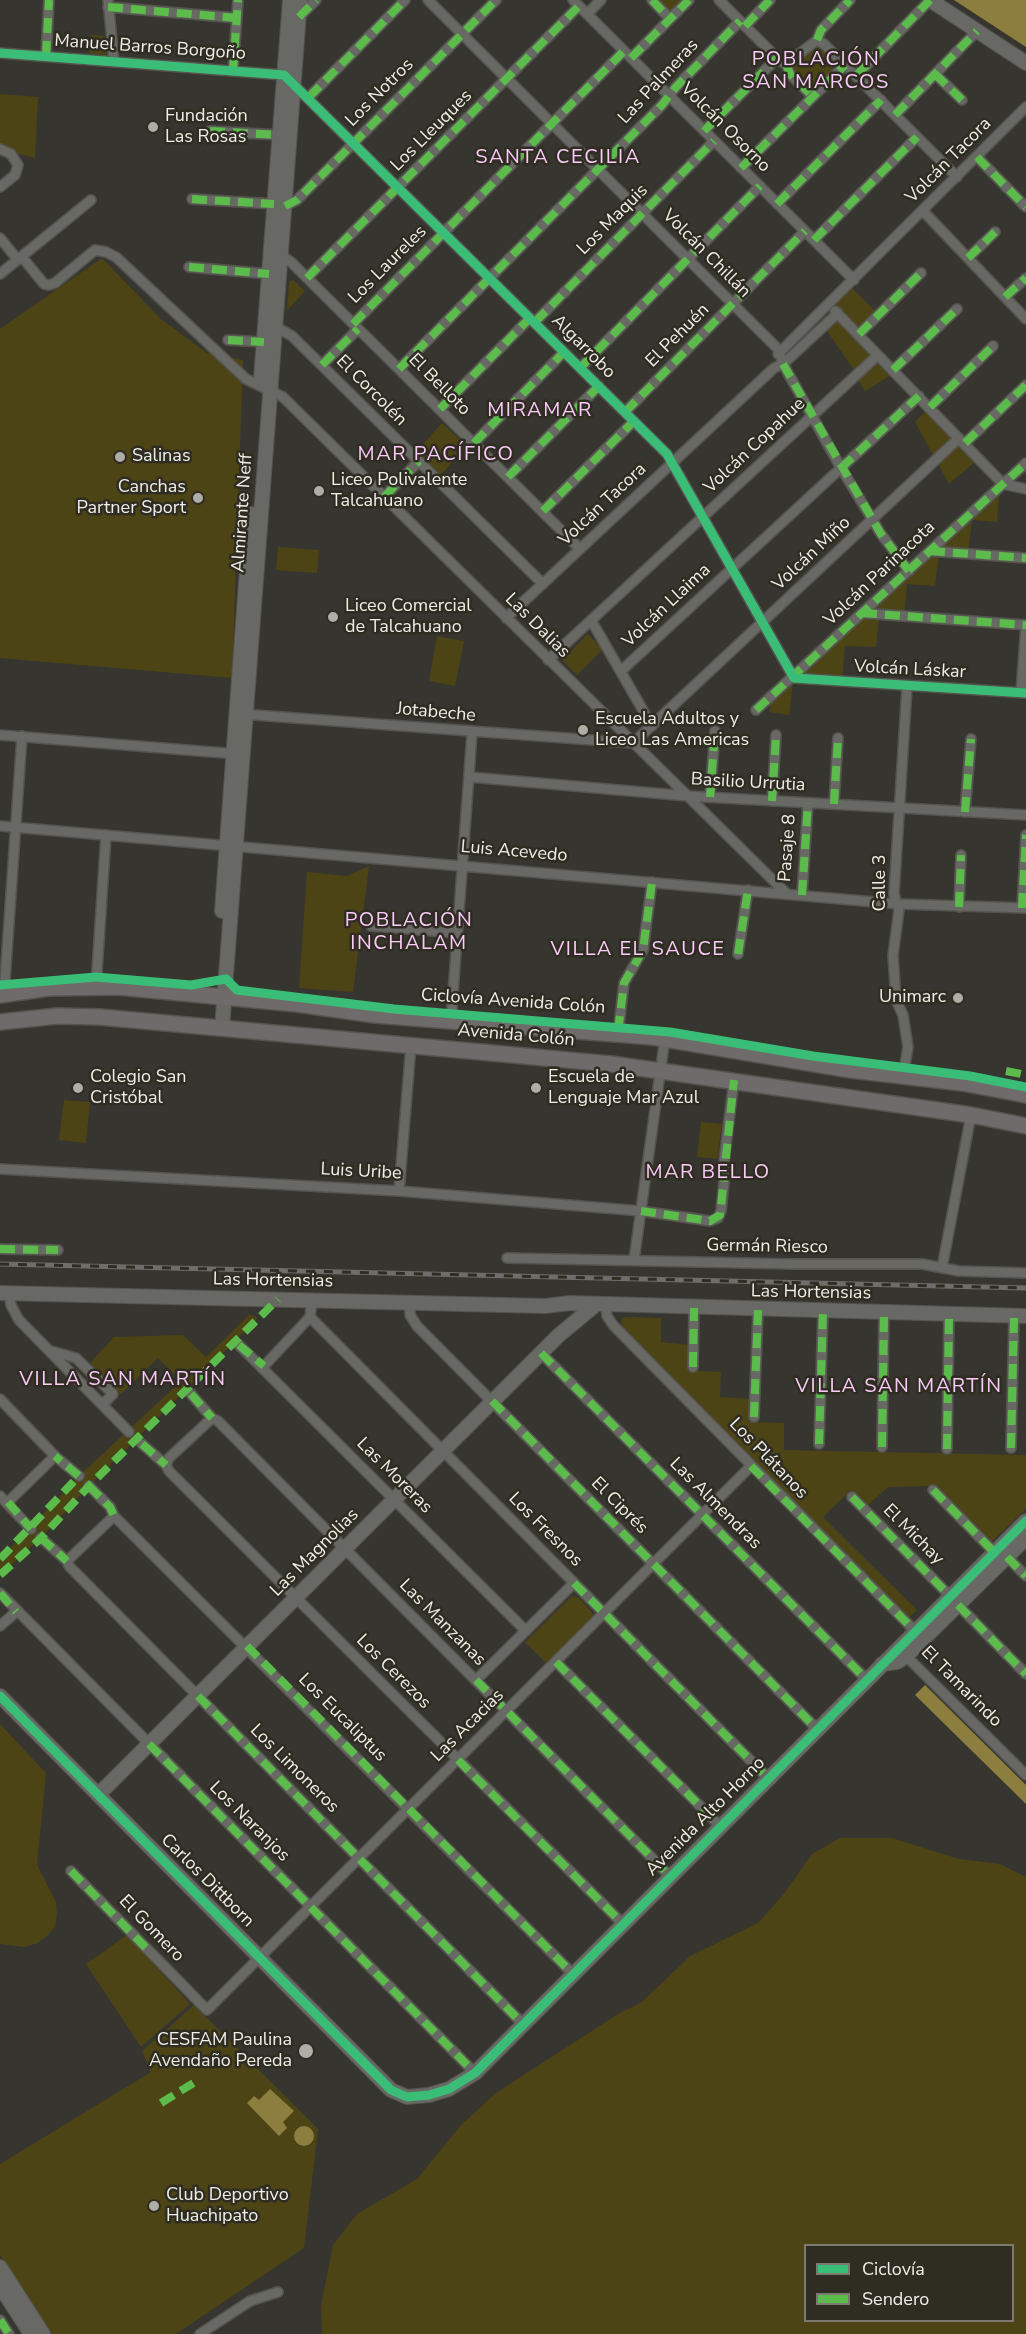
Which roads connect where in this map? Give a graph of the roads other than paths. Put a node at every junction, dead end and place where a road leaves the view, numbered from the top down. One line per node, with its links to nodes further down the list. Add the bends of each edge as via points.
1 (49, 0): 28 (street)
2 (238, 0): 20 (street)
3 (290, 0): 36 (street, Almirante Neff)
4 (300, 0): 19 (street, Almirante Neff)
5 (316, 0): 19 (street)
6 (405, 0): 39 (street)
7 (428, 0): 24 (street, Volcán Chillán)
8 (496, 0): 24 (street, Los Notros)
9 (601, 0): 18 (street)
10 (652, 0): 21 (street)
11 (689, 0): 21 (street, Los Laureles)
12 (719, 0): 22 (street)
13 (770, 0): 22 (street, Las Palmeras)
14 (850, 0): 25 (street, via 821,30)
15 (930, 0): 23 (street); 35 (street)
16 (576, 3): 18 (street, Volcán Osorno); 37 (street, Los Lleuques)
17 (108, 4): 20 (street); 30 (street)
18 (587, 14): 27 (street, Volcán Osorno)
19 (299, 17): 36 (street, Almirante Neff)
20 (237, 18): 33 (street)
21 (670, 19): 27 (street, Los Laureles)
22 (743, 23): 29 (street); 38 (street, Las Palmeras)
23 (977, 31): 31 (street); 34 (street)
24 (462, 34): 37 (street, Volcán Chillán); 51 (street, Los Notros)
25 (817, 40): 29 (street); 32 (street)
26 (0, 53): 28 (street, Manuel Barros Borgoño)
27 (627, 54): 38 (street, Volcán Osorno); 45 (street, Los Laureles)
28 (46, 56): 30 (street, Manuel Barros Borgoño)
29 (782, 61): 40 (street); 47 (street)
30 (114, 62): 33 (street, Manuel Barros Borgoño)
31 (1026, 63)
32 (845, 65): 35 (street); 40 (street)
33 (233, 71): 36 (street, Manuel Barros Borgoño)
34 (935, 74): 42 (street); 44 (street)
35 (856, 76): 41 (street)
36 (289, 78): 39 (street, Algarrobo); 48 (street, Almirante Neff); 64 (street, Almirante Neff)
37 (507, 79): 45 (street, Volcán Chillán); 59 (street, Los Lleuques)
38 (669, 96): 47 (street, Volcán Osorno); 55 (street, Las Palmeras)
39 (309, 97): 51 (street, Algarrobo)
40 (813, 97): 54 (street)
41 (881, 100): 44 (street); 62 (street)
42 (962, 100)
43 (1026, 107): 53 (street, Volcán Tacora)
44 (895, 115): 49 (street)
45 (552, 123): 55 (street, Volcán Chillán); 68 (street, Los Laureles)
46 (210, 131): 48 (street)
47 (704, 131): 50 (street, Volcán Osorno)
48 (279, 135): 64 (street, Almirante Neff)
49 (917, 137): 56 (street); 71 (street)
50 (714, 141): 54 (street, Volcán Osorno); 66 (street, Los Maquis)
51 (354, 142): 59 (street, Algarrobo); 64 (street, Los Notros, via 297,200)
52 (0, 149): 58 (street, via 11,154 18,165 15,175)
53 (977, 157): 56 (street, Volcán Tacora); 63 (street)
54 (741, 168): 57 (street, Volcán Osorno)
55 (597, 169): 66 (street, Volcán Chillán); 80 (street, Las Palmeras)
56 (957, 177): 65 (street, Volcán Tacora)
57 (760, 186): 62 (street, Volcán Osorno); 75 (street)
58 (0, 187)
59 (399, 187): 68 (street, Algarrobo); 81 (street, Los Lleuques)
60 (192, 199): 64 (street)
61 (92, 200): 74 (street)
62 (777, 204): 67 (street, Volcán Osorno)
63 (1025, 204)
64 (280, 205): 72 (street, Almirante Neff)
65 (923, 211): 73 (street); 83 (street, Volcán Tacora)
66 (642, 214): 75 (street, Volcán Chillán); 90 (street, Los Maquis)
67 (805, 231): 71 (street, Volcán Osorno); 85 (street, El Pehuén)
68 (444, 232): 80 (street, Algarrobo); 91 (street, Los Laureles)
69 (995, 232): 73 (street)
70 (0, 238): 74 (street)
71 (814, 240): 83 (street, Volcán Osorno)
72 (276, 253): 79 (street, Almirante Neff); 81 (street, El Belloto); 92 (street, Almirante Neff)
73 (968, 258): 84 (street)
74 (20, 259): 78 (street); 107 (street, Las Dalias, via 49,285 94,250 111,254 251,384)
75 (688, 259): 85 (street, Volcán Chillán); 102 (street)
76 (189, 267): 79 (street)
77 (921, 273): 93 (street)
78 (0, 274)
79 (269, 274): 95 (street, Almirante Neff)
80 (490, 277): 90 (street, Algarrobo); 103 (street, Las Palmeras)
81 (307, 278): 91 (street, El Belloto)
82 (1026, 278): 84 (street)
83 (854, 280): 86 (street, Volcán Tacora)
84 (1005, 297): 89 (street)
85 (733, 304): 97 (street, Volcán Chillán); 111 (street, El Pehuén)
86 (830, 304): 88 (street); 97 (street, Volcán Tacora)
87 (957, 309): 104 (street)
88 (838, 313): 93 (street); 101 (street, Volcán Tacora)
89 (1026, 319)
90 (533, 320): 98 (street, Algarrobo); 110 (street, Los Maquis)
91 (356, 326): 100 (street, Los Laureles); 103 (street, El Belloto)
92 (276, 327): 100 (street, El Corcolén, via 292,336); 107 (street, Almirante Neff)
93 (858, 334): 99 (street)
94 (228, 340): 95 (street)
95 (264, 342): 107 (street, Almirante Neff)
96 (993, 346): 109 (street)
97 (779, 351): 101 (street)
98 (564, 352): 102 (street, Algarrobo); 115 (street)
99 (878, 354): 104 (street); 112 (street, Volcán Copahue)
100 (322, 365): 116 (street, El Corcolén)
101 (779, 366): 112 (street); 118 (street, Volcán Tacora)
102 (580, 368): 106 (street, Algarrobo)
103 (399, 369): 110 (street, El Belloto)
104 (893, 370): 108 (street)
105 (1026, 385): 114 (street, Volcán Miño)
106 (599, 386): 111 (street, Algarrobo); 120 (street)
107 (265, 389): 123 (street, Las Dalias, via 283,397); 144 (street, Almirante Neff)
108 (919, 396): 109 (street); 119 (street, Volcán Llaima)
109 (930, 407): 114 (street)
110 (440, 409): 115 (street, El Belloto)
111 (625, 412): 113 (street, Algarrobo)
112 (812, 416): 119 (street); 125 (street, Volcán Copahue)
113 (634, 421): 118 (street, Algarrobo, via 667,454); 124 (street)
114 (962, 441): 121 (street); 126 (street, Volcán Miño)
115 (474, 443): 120 (street, El Belloto)
116 (419, 461): 123 (street); 132 (street, El Corcolén)
117 (1026, 463): 121 (street, Volcán Parinacota)
118 (671, 464): 125 (street, Algarrobo); 127 (street, Volcán Tacora)
119 (841, 468): 126 (street); 130 (street, Volcán Llaima)
120 (508, 477): 124 (street, El Belloto)
121 (1003, 484): 122 (street); 128 (street, Volcán Parinacota)
122 (1026, 489)
123 (384, 497): 134 (street, Las Dalias)
124 (543, 512): 127 (street, El Belloto)
125 (701, 518): 130 (street, Algarrobo); 135 (street, Volcán Copahue)
126 (872, 520): 131 (street); 136 (street, Volcán Miño)
127 (580, 549): 132 (street, Volcán Tacora)
128 (930, 551): 129 (street); 131 (street, Volcán Parinacota)
129 (1026, 558)
130 (731, 570): 136 (street, Algarrobo); 139 (street, Volcán Llaima)
131 (909, 571): 133 (street, Volcán Parinacota)
132 (543, 584): 134 (street, Volcán Tacora)
133 (862, 613): 137 (street); 140 (street, Volcán Parinacota)
134 (506, 618): 138 (street, Las Dalias)
135 (591, 620): 138 (street, Volcán Copahue); 139 (street)
136 (762, 623): 140 (street, Algarrobo); 145 (street, Volcán Miño)
137 (1026, 625): 142 (street)
138 (548, 660): 153 (street, Las Dalias)
139 (621, 671): 145 (street)
140 (793, 677): 141 (street, Volcán Láskar, via 801,681); 143 (street, Volcán Parinacota)
141 (907, 687): 142 (street, Volcán Láskar); 161 (street, Calle 3)
142 (1024, 693)
143 (756, 710)
144 (242, 714): 147 (street, Jotabeche); 154 (street, Almirante Neff)
145 (652, 726): 153 (street, Volcán Miño)
146 (715, 731): 157 (street)
147 (472, 733): 153 (street, Jotabeche); 155 (street)
148 (0, 735): 150 (street)
149 (776, 735): 158 (street)
150 (22, 736): 154 (street); 165 (street)
151 (838, 738): 160 (street)
152 (971, 739): 162 (street)
153 (633, 743): 156 (street, Las Dalias)
154 (239, 754): 168 (street, Almirante Neff)
155 (469, 777): 156 (street, Basilio Urrutia); 170 (street)
156 (688, 796): 157 (street, Basilio Urrutia); 173 (street, Las Dalias)
157 (711, 797): 158 (street, Basilio Urrutia)
158 (772, 801): 159 (street, Basilio Urrutia)
159 (808, 803): 160 (street, Basilio Urrutia); 174 (street, Pasaje 8)
160 (834, 804): 161 (street, Basilio Urrutia)
161 (900, 808): 162 (street, Basilio Urrutia); 175 (street, Calle 3, via 894,894)
162 (965, 812): 163 (street, Basilio Urrutia)
163 (1026, 815)
164 (0, 826): 165 (street, Luis Acevedo)
165 (16, 828): 166 (street, Luis Acevedo); 182 (street)
166 (106, 835): 168 (street, Luis Acevedo); 181 (street)
167 (1026, 835): 177 (street)
168 (232, 844): 170 (street, Luis Acevedo); 183 (street, Almirante Neff)
169 (961, 855): 176 (street)
170 (462, 864): 171 (street, Luis Acevedo); 179 (street)
171 (652, 882): 172 (street, Luis Acevedo); 187 (street, via 643,950 624,983)
172 (748, 890): 173 (street, Luis Acevedo); 180 (street)
173 (787, 894): 174 (street, Luis Acevedo)
174 (802, 895): 175 (street, Luis Acevedo)
175 (898, 904): 176 (street, Luis Acevedo); 191 (street, Calle 3, via 893,977 908,1047)
176 (959, 907): 177 (street, Luis Acevedo)
177 (1024, 908)
178 (371, 926): 179 (street)
179 (457, 933): 184 (street)
180 (738, 954)
181 (96, 986): 182 (main road, Avenida Colón); 183 (main road, Avenida Colón)
182 (2, 994)
183 (220, 996): 184 (main road, Avenida Colón); 186 (street, Almirante Neff)
184 (451, 1021): 187 (main road, Avenida Colón)
185 (0, 1022): 186 (main road, Avenida Colón, via 78,1016)
186 (218, 1027): 189 (main road, Avenida Colón)
187 (618, 1034): 188 (main road, Avenida Colón)
188 (665, 1038): 190 (street); 191 (main road, Avenida Colón)
189 (411, 1045): 190 (main road, Avenida Colón); 197 (street)
190 (661, 1070): 192 (main road, Avenida Colón); 198 (street)
191 (903, 1076): 193 (main road, Avenida Colón)
192 (734, 1080): 194 (main road, Avenida Colón); 198 (street, Luis Uribe, via 718,1218 710,1221)
193 (1026, 1095)
194 (971, 1115): 195 (main road, Avenida Colón); 203 (street)
195 (1026, 1126)
196 (0, 1169): 197 (street, Luis Uribe)
197 (399, 1191): 198 (street, Luis Uribe)
198 (641, 1210): 202 (street)
199 (0, 1249): 200 (street)
200 (58, 1250)
201 (507, 1258): 202 (street, Germán Riesco)
202 (634, 1260): 203 (street, Germán Riesco, via 922,1264)
203 (942, 1268): 204 (street, Germán Riesco)
204 (1026, 1273)
205 (5, 1293): 206 (street, Las Hortensias); 226 (street, via 16,1315)
206 (312, 1300): 207 (street, Las Hortensias); 216 (street)
207 (410, 1301): 212 (street, Las Hortensias, via 545,1306); 223 (street, El Ciprés, via 414,1323)
208 (600, 1306): 209 (street, Las Hortensias); 212 (street, Las Hortensias); 235 (street, Los Plátanos, via 613,1325)
209 (694, 1308): 210 (street, Las Hortensias); 220 (street)
210 (758, 1310): 211 (street, Las Hortensias); 224 (street)
211 (823, 1311): 213 (street, Las Hortensias); 228 (street)
212 (570, 1313): 218 (street, Las Magnolias, via 558,1336)
213 (884, 1313): 214 (street, Las Hortensias); 229 (street)
214 (950, 1314): 215 (street, Las Hortensias); 231 (street)
215 (1020, 1316): 230 (street)
216 (310, 1317): 219 (street); 232 (street, Los Fresnos)
217 (239, 1345): 219 (street, Las Moreras)
218 (541, 1353): 223 (street, Las Magnolias); 243 (street, Las Almendras)
219 (264, 1366): 241 (street, Las Moreras)
220 (693, 1367)
221 (192, 1394): 225 (street, Las Manzanas)
222 (0, 1399): 233 (street)
223 (492, 1401): 232 (street, Las Magnolias); 251 (street, El Ciprés)
224 (754, 1417)
225 (212, 1418): 234 (street); 248 (street, Las Manzanas)
226 (129, 1432)
227 (142, 1444): 234 (street, Los Cerezos)
228 (819, 1444)
229 (882, 1447)
230 (1011, 1448)
231 (947, 1449)
232 (443, 1451): 241 (street, Las Magnolias); 253 (street, Los Fresnos)
233 (55, 1456): 236 (street); 240 (street)
234 (166, 1465): 255 (street, Los Cerezos)
235 (751, 1466): 243 (street, Las Acacias); 260 (street, Los Plátanos)
236 (79, 1476)
237 (89, 1486): 242 (street, Los Eucaliptus)
238 (933, 1490): 249 (street)
239 (852, 1497): 256 (street, El Michay)
240 (4, 1499): 245 (street)
241 (394, 1499): 248 (street, Las Magnolias); 261 (street, Las Moreras)
242 (114, 1516): 250 (street); 262 (street, Los Eucaliptus)
243 (703, 1516): 251 (street, Las Acacias); 266 (street, Las Almendras)
244 (1026, 1521): 249 (street, Avenida Alto Horno)
245 (32, 1529)
246 (41, 1538): 250 (street, Los Limoneros)
247 (1026, 1538): 249 (street, Avenida Alto Horno)
248 (345, 1549): 255 (street, Las Magnolias); 267 (street, Las Manzanas)
249 (1000, 1555): 252 (street); 256 (street, Avenida Alto Horno)
250 (67, 1561): 269 (street, Los Limoneros)
251 (654, 1564): 258 (street, Las Acacias); 271 (street, El Ciprés)
252 (1026, 1576)
253 (573, 1583): 258 (street, Los Fresnos); 261 (street)
254 (0, 1593): 257 (street, Los Naranjos)
255 (296, 1598): 262 (street, Las Magnolias); 273 (street, Los Cerezos)
256 (954, 1600): 260 (street, Avenida Alto Horno); 263 (street, Avenida Alto Horno); 265 (street, El Michay)
257 (16, 1612): 259 (street); 272 (street, Los Naranjos)
258 (605, 1613): 264 (street, Las Acacias); 275 (street, Los Fresnos)
259 (0, 1626)
260 (915, 1631): 263 (street, Avenida Alto Horno)
261 (526, 1632): 267 (street)
262 (248, 1646): 269 (street, Las Magnolias); 277 (street, Los Eucaliptus)
263 (902, 1652): 266 (street, Avenida Alto Horno); 274 (street, El Tamarindo)
264 (556, 1662): 270 (street, Las Acacias); 278 (street)
265 (1026, 1674)
266 (866, 1679): 271 (street, Avenida Alto Horno)
267 (476, 1680): 270 (street, Las Manzanas)
268 (0, 1696): 276 (street, Carlos Dittborn)
269 (198, 1696): 272 (street, Las Magnolias); 279 (street, Los Limoneros)
270 (506, 1712): 273 (street, Las Acacias); 281 (street, Las Manzanas)
271 (817, 1729): 275 (street, Avenida Alto Horno)
272 (149, 1744): 276 (street, Las Magnolias); 282 (street, Los Naranjos)
273 (458, 1760): 277 (street, Las Acacias); 283 (street, Los Cerezos)
274 (1026, 1775)
275 (768, 1778): 278 (street, Avenida Alto Horno)
276 (98, 1795): 284 (street, Carlos Dittborn)
277 (409, 1809): 279 (street, Las Acacias); 285 (street, Los Eucaliptus)
278 (720, 1826): 281 (street, Avenida Alto Horno)
279 (359, 1858): 282 (street, Las Acacias); 287 (street, Los Limoneros)
280 (71, 1871): 286 (street, El Gomero)
281 (670, 1876): 283 (street, Avenida Alto Horno)
282 (310, 1907): 284 (street, Las Acacias); 288 (street, Los Naranjos)
283 (623, 1924): 285 (street, Avenida Alto Horno)
284 (260, 1958): 286 (street, Las Acacias); 289 (street, Carlos Dittborn)
285 (573, 1974): 287 (street, Avenida Alto Horno)
286 (207, 2010)
287 (523, 2024): 288 (street, Avenida Alto Horno)
288 (475, 2073): 289 (street, Avenida Alto Horno, via 449,2089 429,2095 407,2097)
289 (391, 2090)
290 (0, 2267): 296 (street)
291 (0, 2286): 295 (street)
292 (278, 2292): 297 (street, via 250,2301)
293 (0, 2320): 294 (street)
294 (9, 2334)
295 (31, 2334)
296 (43, 2334)
297 (200, 2334)

